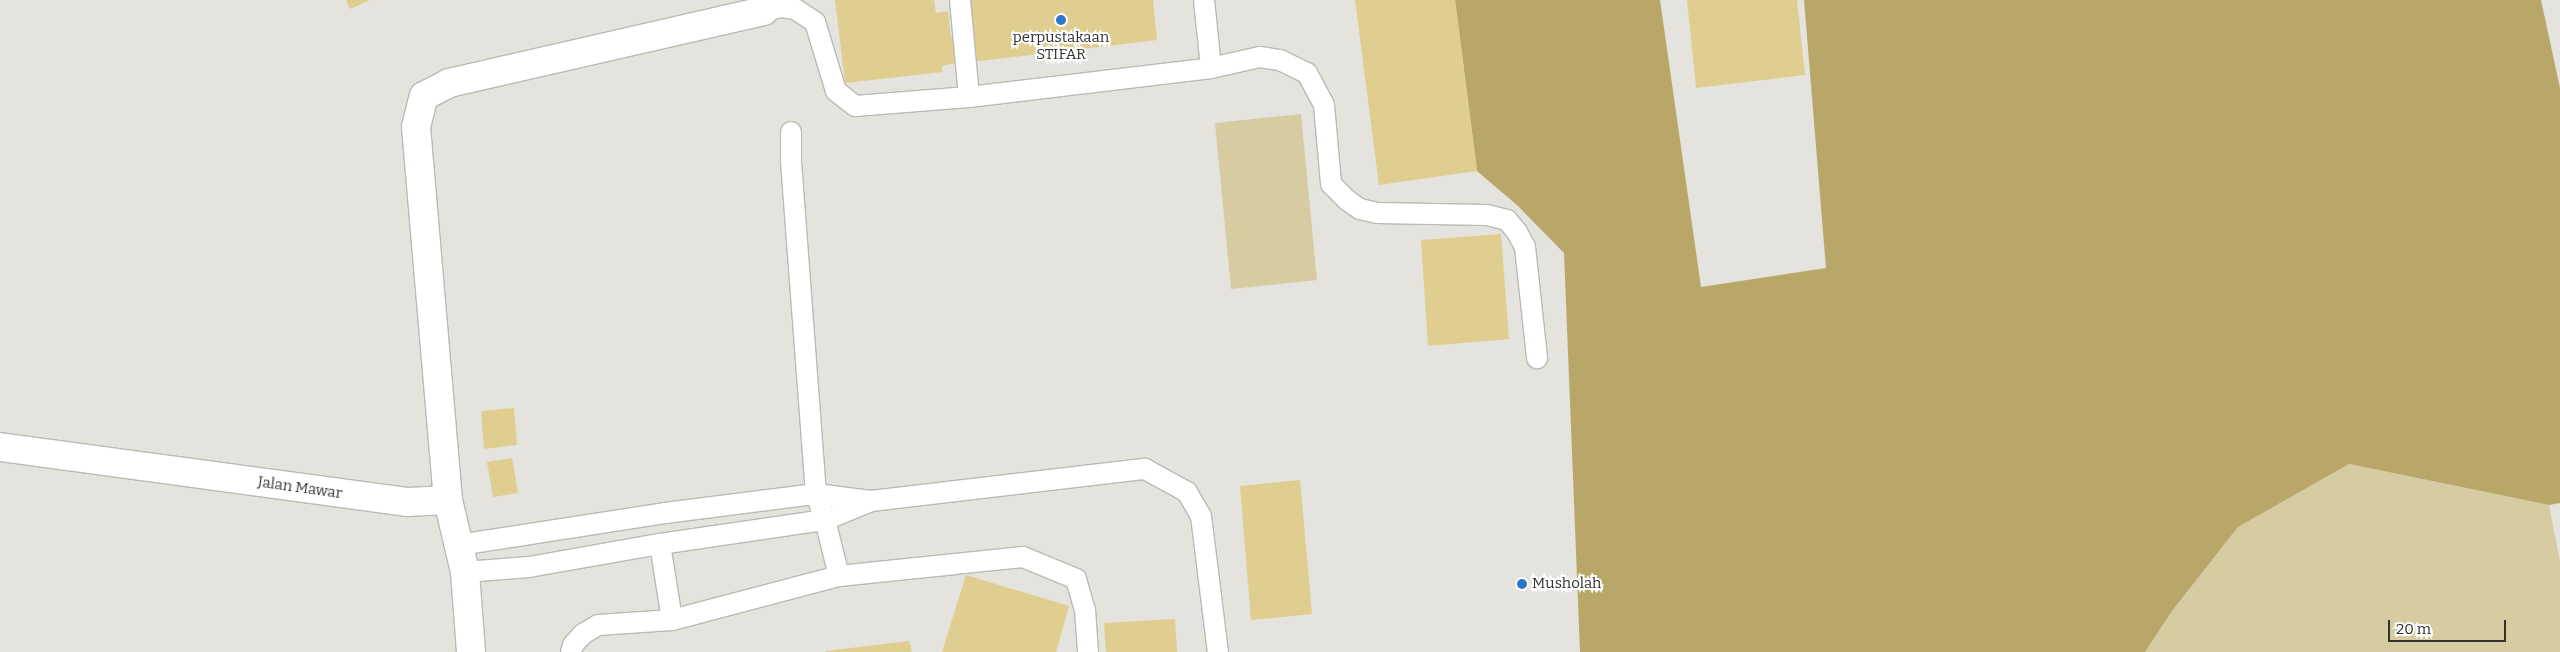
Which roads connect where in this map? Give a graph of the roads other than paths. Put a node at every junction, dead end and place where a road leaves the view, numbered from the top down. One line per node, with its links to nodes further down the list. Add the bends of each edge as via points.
1 (960, 0): 5 (lane)
2 (1204, 0): 4 (lane)
3 (764, 11): 5 (lane, via 782,7 795,9 815,22 836,91 855,106); 10 (street, via 449,83 424,96 416,127)
4 (1211, 68): 5 (lane); 7 (lane, via 1260,57 1280,60 1307,73 1324,105 1331,184 1360,209 1378,213 1487,215 1507,220 1525,247)
5 (969, 97)
6 (791, 132): 9 (lane)
7 (1536, 358)
8 (0, 447): 10 (street, Jalan Mawar, via 408,502)
9 (816, 494): 11 (lane); 12 (lane); 14 (lane, via 665,513)
10 (448, 500): 14 (street)
11 (870, 501): 12 (lane); 21 (lane, via 1145,469 1187,492 1200,516)
12 (826, 520): 13 (lane); 16 (lane)
13 (660, 544): 15 (lane, via 529,567); 17 (lane)
14 (459, 545): 15 (street)
15 (465, 572): 18 (street)
16 (839, 576): 17 (lane); 20 (lane, via 1024,557 1076,579 1085,610)
17 (672, 620): 19 (lane, via 598,626 583,634)
18 (471, 652)
19 (571, 652)
20 (1088, 652)
21 (1218, 652)

